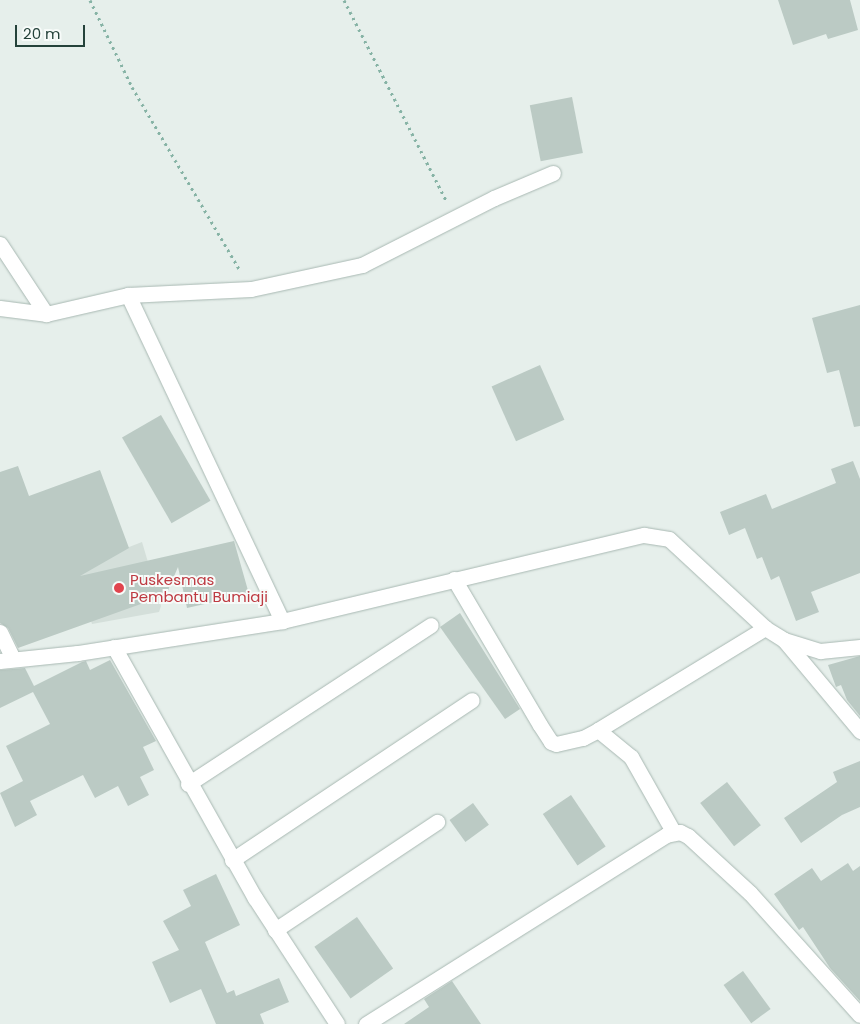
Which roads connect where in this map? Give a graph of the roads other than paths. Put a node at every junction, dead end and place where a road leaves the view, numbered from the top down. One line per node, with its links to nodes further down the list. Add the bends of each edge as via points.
1 (553, 173): 3 (street, via 362,265 251,289)
2 (0, 244): 5 (street)
3 (128, 295): 5 (street); 7 (street)
4 (0, 308): 5 (street)
5 (46, 314)
6 (454, 579): 7 (street); 9 (street, via 626,538 655,536 669,539); 16 (street, via 551,742 571,741)
7 (282, 621): 12 (street)
8 (431, 625): 18 (street)
9 (765, 628): 11 (street); 16 (street)
10 (0, 632): 14 (street)
11 (784, 640): 13 (street, via 820,651); 17 (street)
12 (114, 647): 14 (street); 18 (street)
13 (860, 647)
14 (7, 660)
15 (472, 700): 21 (street)
16 (598, 730): 20 (street, via 631,757)
17 (860, 731)
18 (188, 784): 21 (street)
19 (437, 822): 22 (street)
20 (674, 833): 23 (street, via 688,836 750,893); 25 (street)
21 (232, 860): 22 (street)
22 (275, 930): 24 (street)
23 (860, 1015)
24 (337, 1024)
25 (366, 1024)

